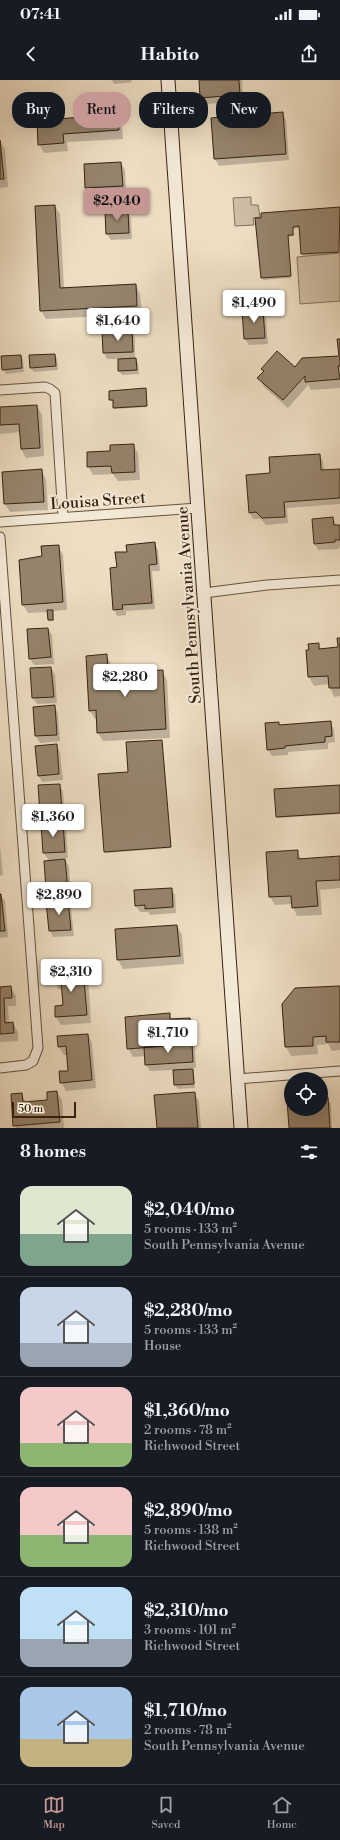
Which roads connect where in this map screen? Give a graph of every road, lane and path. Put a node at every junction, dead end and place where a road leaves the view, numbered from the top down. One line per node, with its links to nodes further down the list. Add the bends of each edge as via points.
1 (168, 80): 3 (main road, South Pennsylvania Avenue)
2 (0, 390): 4 (street, via 45,387 55,393)
3 (198, 508): 4 (street, Louisa Street); 8 (main road, South Pennsylvania Avenue)
4 (63, 517): 5 (street, Louisa Street)
5 (0, 522)
6 (0, 537): 9 (street, via 38,1048 33,1061 26,1065)
7 (340, 580): 8 (street)
8 (204, 593): 11 (main road, South Pennsylvania Avenue)
9 (0, 1068)
10 (340, 1071): 11 (street)
11 (238, 1079): 12 (main road, South Pennsylvania Avenue)
12 (241, 1128)

